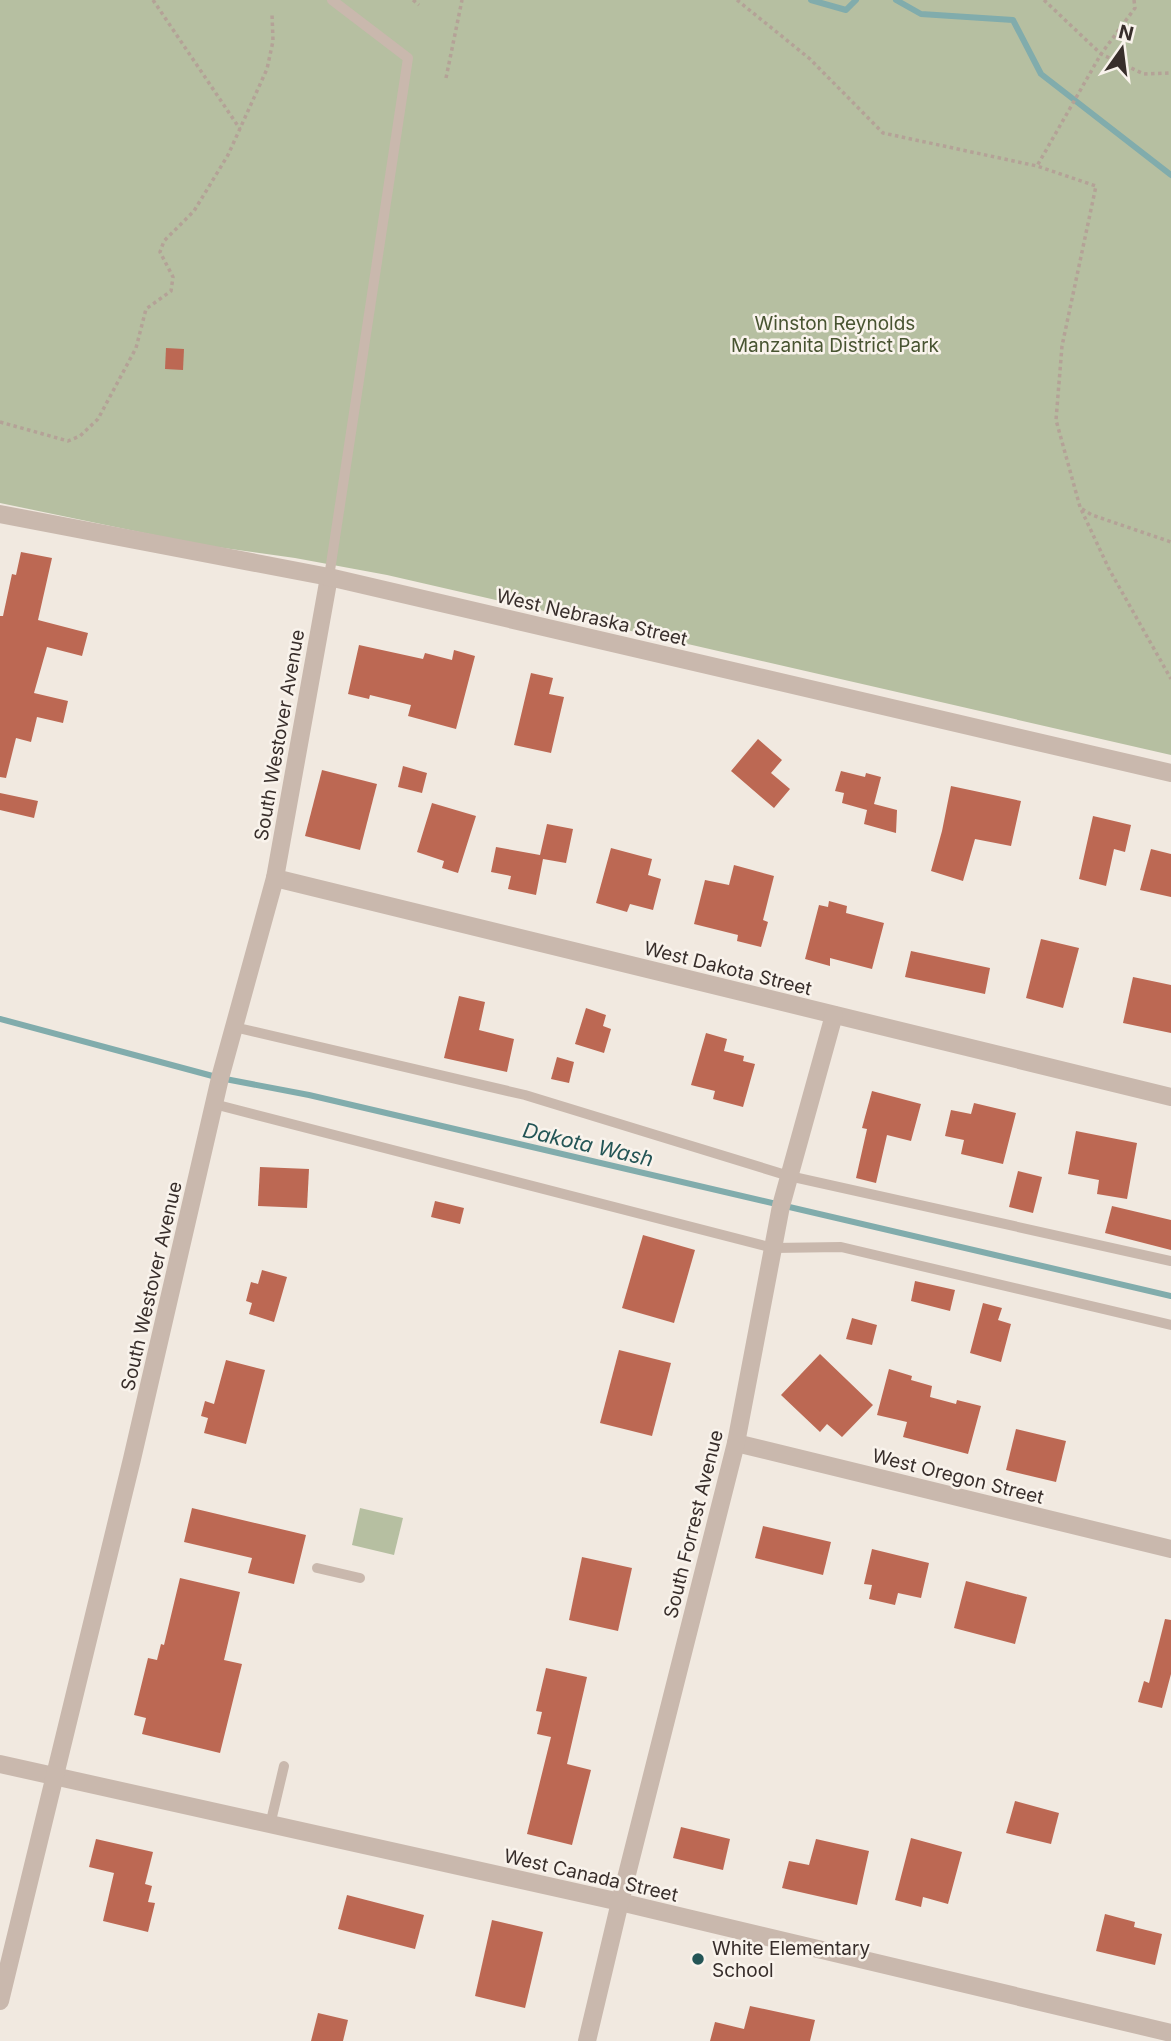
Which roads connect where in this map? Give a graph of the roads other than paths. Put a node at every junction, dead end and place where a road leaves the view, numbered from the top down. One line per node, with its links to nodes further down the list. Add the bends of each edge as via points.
1 (332, 0): 3 (lane, via 408,58)
2 (0, 514): 3 (street, West Nebraska Street)
3 (329, 577): 4 (street, West Nebraska Street); 5 (street, South Westover Avenue)
4 (1171, 773)
5 (275, 878): 6 (street, West Dakota Street); 7 (street, South Westover Avenue)
6 (834, 1015): 8 (street, West Dakota Street); 10 (street, South Forrest Avenue)
7 (234, 1027): 9 (street, South Westover Avenue); 10 (lane, via 525,1095)
8 (1171, 1097)
9 (214, 1104): 11 (lane); 20 (street, South Westover Avenue)
10 (789, 1176): 11 (street, South Forrest Avenue); 12 (lane)
11 (773, 1248): 13 (lane, via 841,1247); 14 (street, South Forrest Avenue)
12 (1171, 1261)
13 (1171, 1325)
14 (736, 1443): 15 (street, West Oregon Street); 22 (street, South Forrest Avenue)
15 (1171, 1549)
16 (317, 1568): 17 (lane)
17 (360, 1578)
18 (0, 1764): 20 (street, West Canada Street)
19 (284, 1766): 21 (lane)
20 (53, 1778): 21 (street, West Canada Street); 23 (street, South Westover Avenue)
21 (270, 1825): 22 (street, West Canada Street)
22 (620, 1902): 24 (street, West Canada Street); 25 (street, South Forrest Avenue)
23 (0, 2001)
24 (1171, 2033)
25 (587, 2041)

